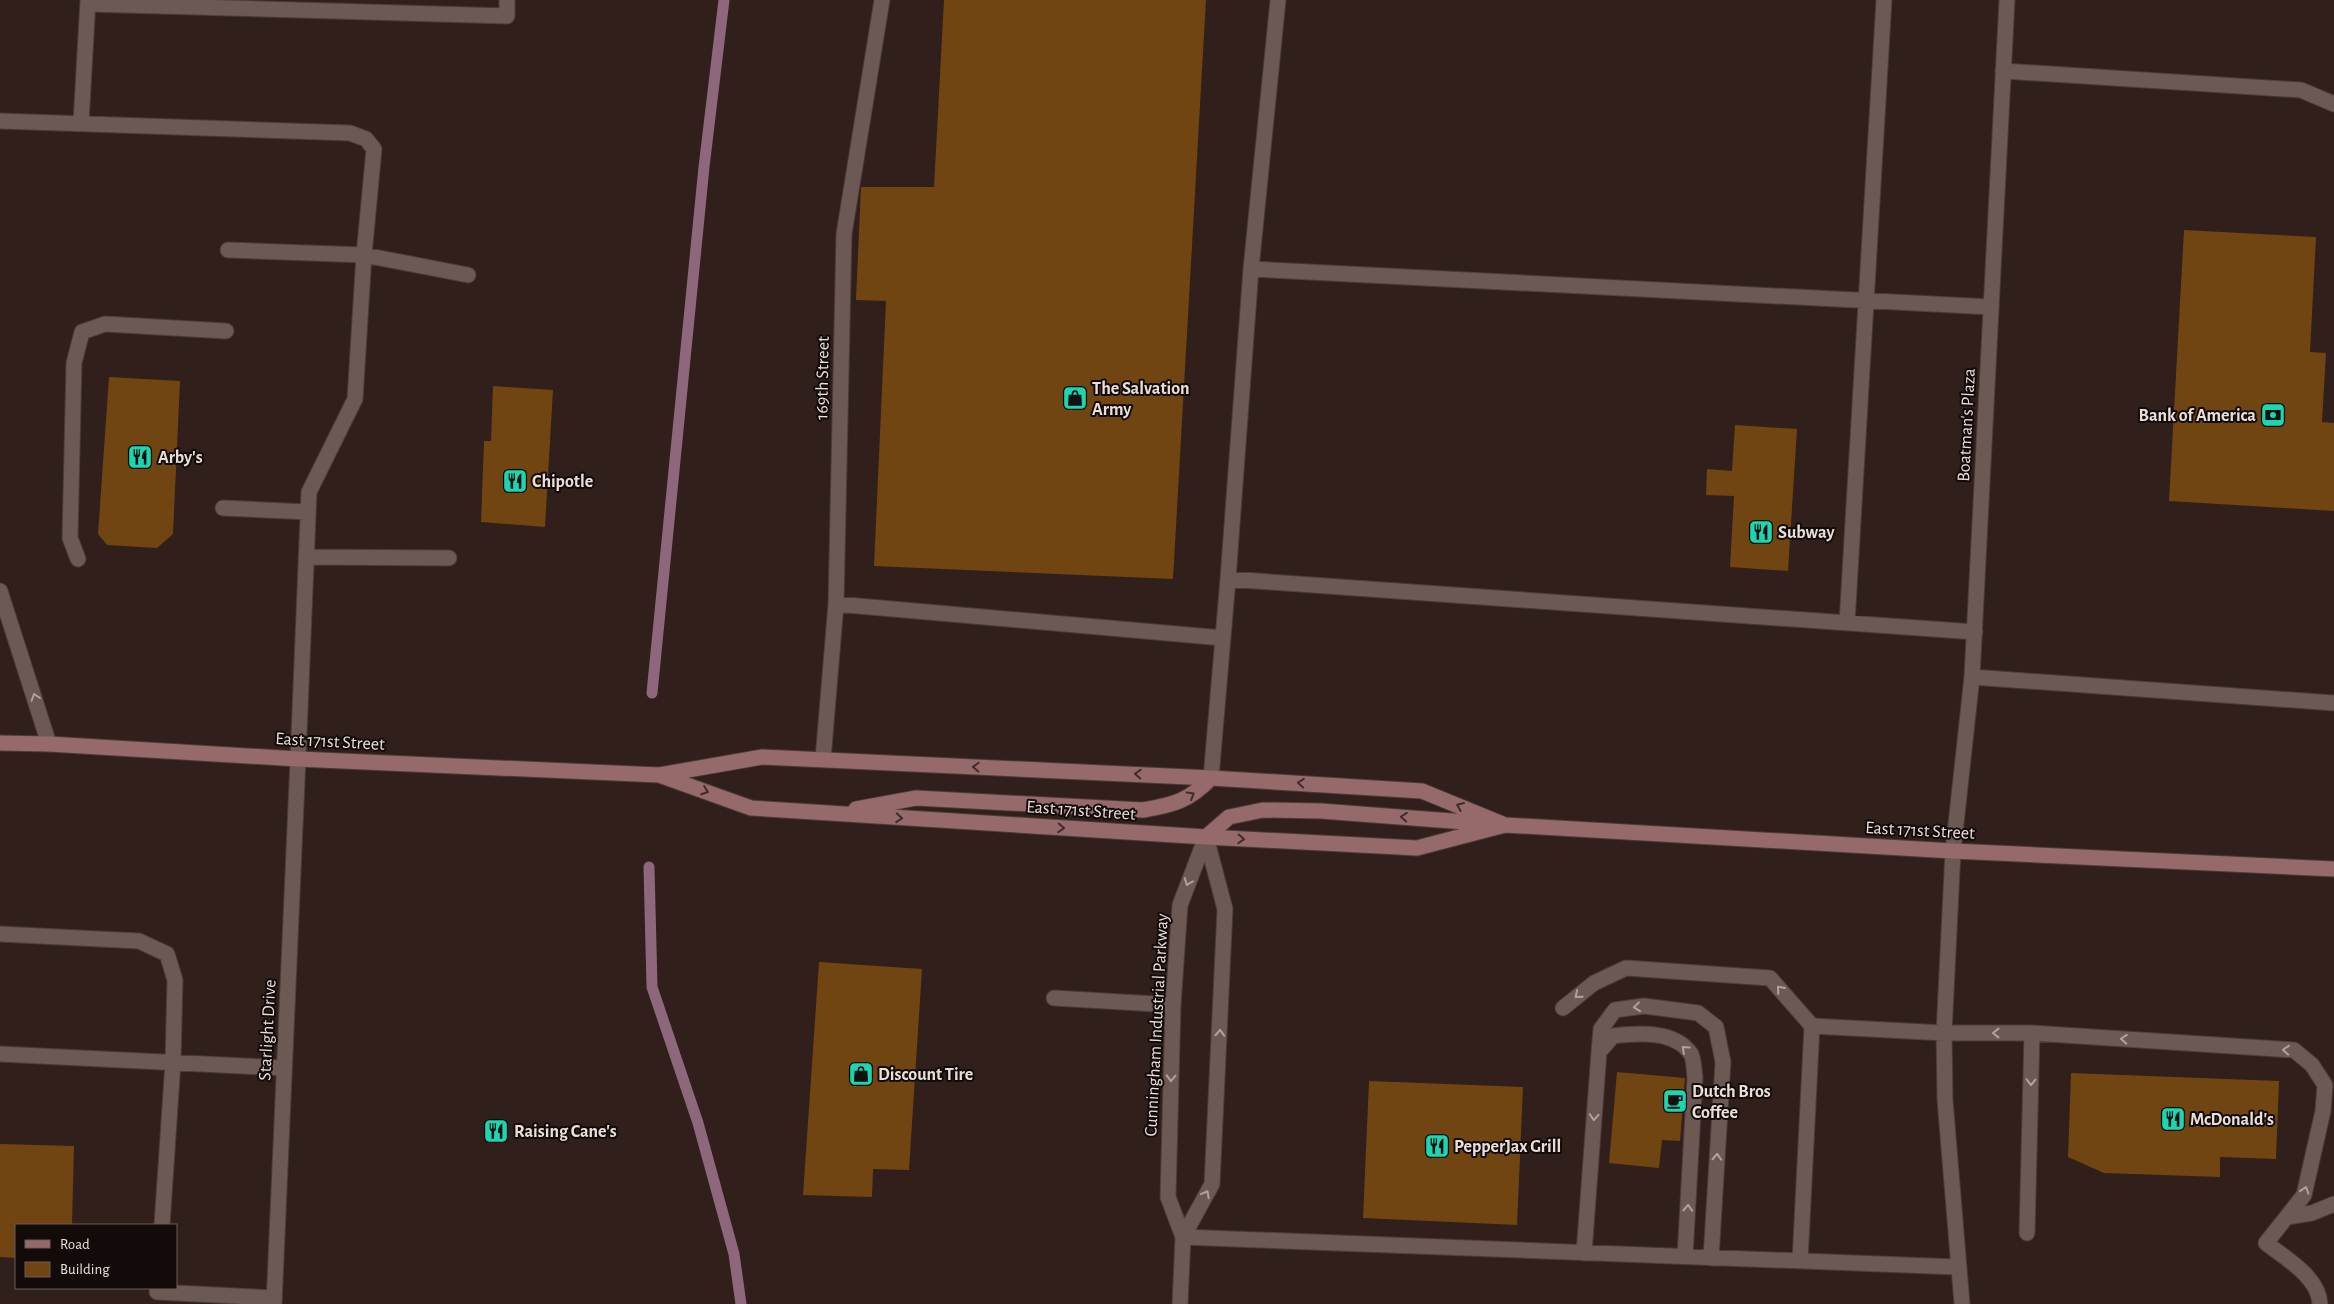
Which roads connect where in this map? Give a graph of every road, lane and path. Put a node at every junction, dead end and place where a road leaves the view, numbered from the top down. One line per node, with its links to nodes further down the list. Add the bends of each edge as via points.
1 (507, 0): 6 (street, via 507,16)
2 (882, 0): 25 (street, 169th Street, via 844,234)
3 (1278, 0): 13 (street)
4 (1884, 0): 15 (street)
5 (2006, 0): 7 (street, Boatman's Plaza)
6 (88, 2): 10 (street)
7 (2003, 71): 8 (street, via 2301,90); 16 (street, Boatman's Plaza)
8 (2334, 104)
9 (0, 121): 10 (street, Starlight Drive)
10 (81, 123): 12 (street, Starlight Drive, via 359,135 371,144 374,158)
11 (228, 250): 12 (street)
12 (364, 255): 14 (street); 19 (street, Starlight Drive, via 355,399 309,492)
13 (1252, 269): 15 (street); 23 (street)
14 (468, 274)
15 (1866, 301): 16 (street); 26 (street)
16 (1991, 307): 27 (street, Boatman's Plaza)
17 (226, 331): 22 (street, via 105,324 82,332 74,362 70,538)
18 (223, 508): 19 (street)
19 (308, 512): 20 (street, Starlight Drive)
20 (306, 557): 21 (street); 33 (street, Starlight Drive)
21 (449, 558)
22 (78, 559)
23 (1228, 580): 26 (street); 28 (street)
24 (0, 591): 32 (street, one-way to 24)
25 (836, 604): 28 (street); 34 (street, 169th Street)
26 (1847, 622): 27 (street)
27 (1975, 632): 29 (street, Boatman's Plaza)
28 (1224, 638): 36 (street)
29 (1972, 677): 30 (street); 40 (street, Boatman's Plaza)
30 (2334, 703)
31 (0, 744): 32 (main road, East 171st Street)
32 (49, 744): 33 (main road, East 171st Street)
33 (298, 759): 35 (main road, East 171st Street); 52 (street, Starlight Drive)
34 (823, 759): 35 (main road, East 171st Street, via 762,757); 36 (main road, East 171st Street, one-way to 34)
35 (659, 775): 37 (main road, East 171st Street, one-way to 37, via 751,808)
36 (1211, 778): 37 (main road, one-way to 36, via 916,798 1143,810 1174,805 1198,791); 38 (main road, East 171st Street, one-way to 36, via 1422,791)
37 (832, 813): 39 (main road, East 171st Street, one-way to 39)
38 (1505, 825): 39 (main road, East 171st Street, one-way to 38, via 1417,848); 39 (main road, one-way to 39, via 1321,811 1263,810 1228,817); 40 (main road, East 171st Street)
39 (1206, 837): 44 (street, Cunningham Industrial Parkway, one-way to 44, via 1180,905); 58 (street, Cunningham Industrial Parkway, one-way to 39, via 1212,1184 1226,908)
40 (1953, 850): 41 (main road, East 171st Street); 47 (street, Boatman's Plaza)
41 (2334, 869)
42 (0, 934): 51 (street, via 139,941 167,954 175,980)
43 (1054, 998): 44 (street)
44 (1173, 1005): 58 (street, Cunningham Industrial Parkway, one-way to 58, via 1168,1197)
45 (1563, 1008): 46 (street, one-way to 45, via 1770,978 1626,968 1594,983)
46 (1812, 1026): 47 (street); 62 (street)
47 (1944, 1033): 48 (street, one-way to 47); 63 (street, Boatman's Plaza, via 1945,1100)
48 (2032, 1033): 53 (street, one-way to 48, via 2312,1065 2294,1050); 57 (street, one-way to 57)
49 (1599, 1052): 59 (street, one-way to 59); 60 (street, one-way to 49, via 1695,1077 1691,1054 1675,1040 1639,1033 1613,1036); 61 (street, one-way to 49, via 1722,1062 1716,1027 1698,1014 1644,1006 1615,1010 1601,1029)
50 (0, 1054): 51 (street)
51 (173, 1062): 52 (street); 56 (street)
52 (284, 1068): 65 (street, Starlight Drive)
53 (2330, 1089): 55 (street, one-way to 53, via 2304,1195 2322,1110)
54 (2334, 1204): 55 (street, via 2312,1214)
55 (2287, 1217): 68 (street, via 2266,1243 2310,1279)
56 (162, 1224)
57 (2027, 1233)
58 (1183, 1237): 59 (street); 66 (street, Cunningham Industrial Parkway)
59 (1584, 1253): 60 (street)
60 (1685, 1256): 61 (street)
61 (1711, 1258): 62 (street)
62 (1800, 1261): 63 (street)
63 (1957, 1267): 67 (street, Boatman's Plaza)
64 (158, 1289): 65 (street, via 158,1292)
65 (274, 1301)
66 (1180, 1304)
67 (1962, 1304)
68 (2320, 1304)

